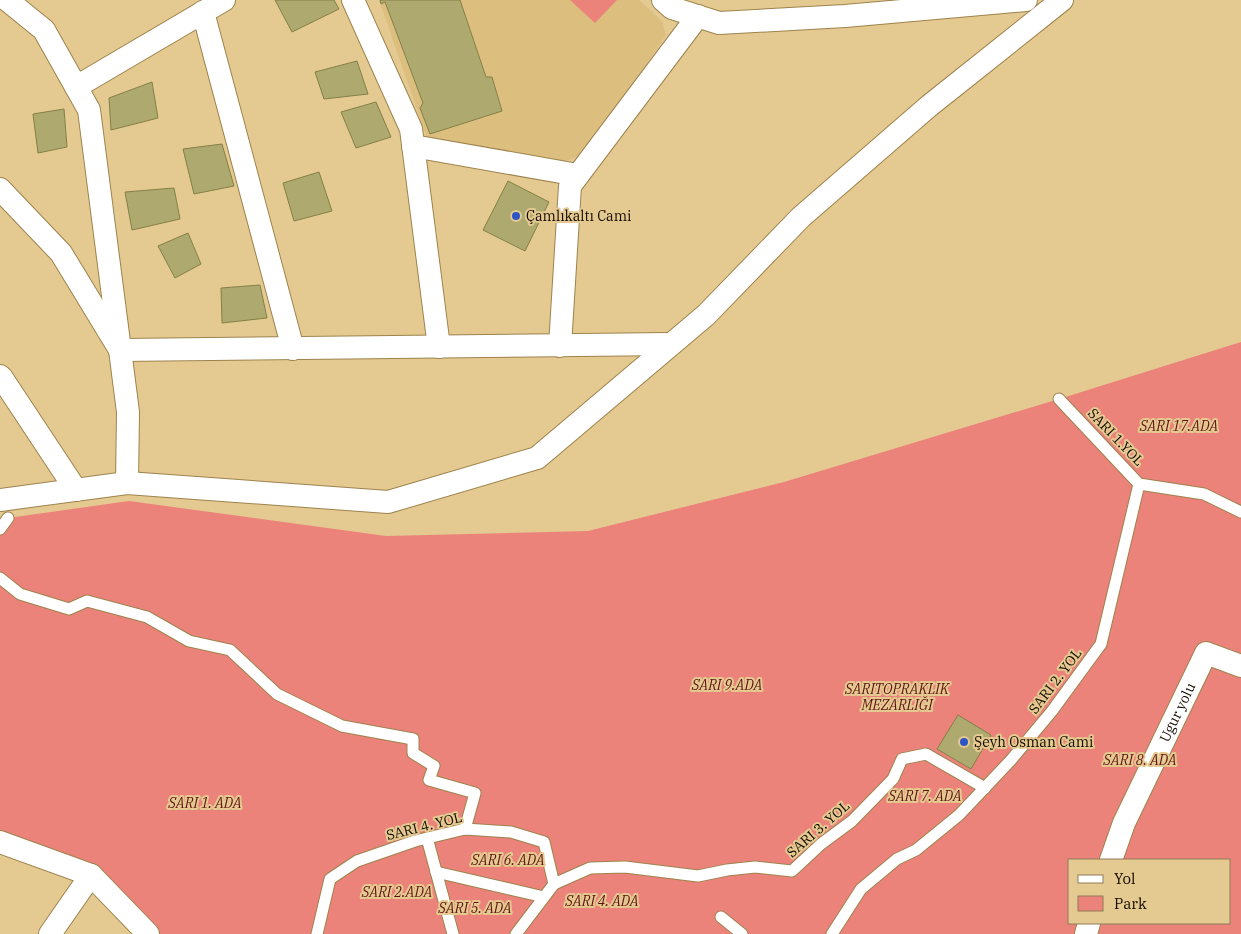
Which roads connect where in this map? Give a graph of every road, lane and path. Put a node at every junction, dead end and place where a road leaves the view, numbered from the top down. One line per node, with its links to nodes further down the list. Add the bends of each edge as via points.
1 (7, 0): 10 (street, via 44,30)
2 (224, 0): 8 (street)
3 (353, 0): 11 (street, via 411,129)
4 (663, 0): 9 (street, via 672,8)
5 (1026, 0): 7 (street)
6 (1062, 0): 14 (street, via 929,106 801,217 706,315)
7 (936, 4): 9 (street, via 845,16 719,23)
8 (203, 12): 10 (street); 17 (street)
9 (698, 16): 12 (street)
10 (76, 87): 18 (street, via 89,110)
11 (413, 146): 12 (street); 16 (street)
12 (578, 175): 15 (street, via 570,186)
13 (0, 189): 18 (street, via 61,254)
14 (671, 344): 15 (street); 21 (street, via 536,458 388,502)
15 (560, 346): 16 (street)
16 (439, 347): 17 (street)
17 (293, 348): 18 (street)
18 (120, 350): 21 (street, via 128,412)
19 (0, 376): 23 (street)
20 (1059, 399): 22 (lane, SARI 1.YOL)
21 (127, 483): 23 (street)
22 (1139, 484): 25 (lane, SARI 1.YOL, via 1204,494); 29 (lane, SARI 2. YOL, via 1101,644 1052,711)
23 (76, 490): 24 (street)
24 (4, 509): 26 (lane)
25 (1241, 512)
26 (0, 529)
27 (0, 578): 30 (lane, via 20,594 70,609 87,601 147,618 189,642 230,650 277,694 342,726 413,738 414,753 434,766 429,780 475,793)
28 (1241, 666): 33 (street, Ugur yolu, via 1206,653 1124,823)
29 (985, 788): 36 (lane, SARI 3. YOL, via 926,754 902,759 893,779 852,821 792,871 756,867 698,876 625,867 590,868); 45 (lane, SARI 2. YOL, via 960,815 861,889)
30 (465, 829): 31 (lane, SARI 4. YOL); 36 (lane, SARI 4. YOL, via 511,832 544,842)
31 (427, 838): 34 (lane); 41 (lane, SARI 4. YOL, via 357,861 330,879)
32 (0, 842): 35 (street)
33 (1111, 859)
34 (436, 872): 37 (lane); 42 (lane)
35 (91, 875): 39 (street); 40 (street)
36 (554, 884): 37 (lane, SARI 3. YOL)
37 (544, 897): 43 (lane, SARI 3. YOL)
38 (721, 917): 44 (lane)
39 (50, 934)
40 (148, 934)
41 (317, 934)
42 (453, 934)
43 (516, 934)
44 (742, 934)
45 (832, 934)

